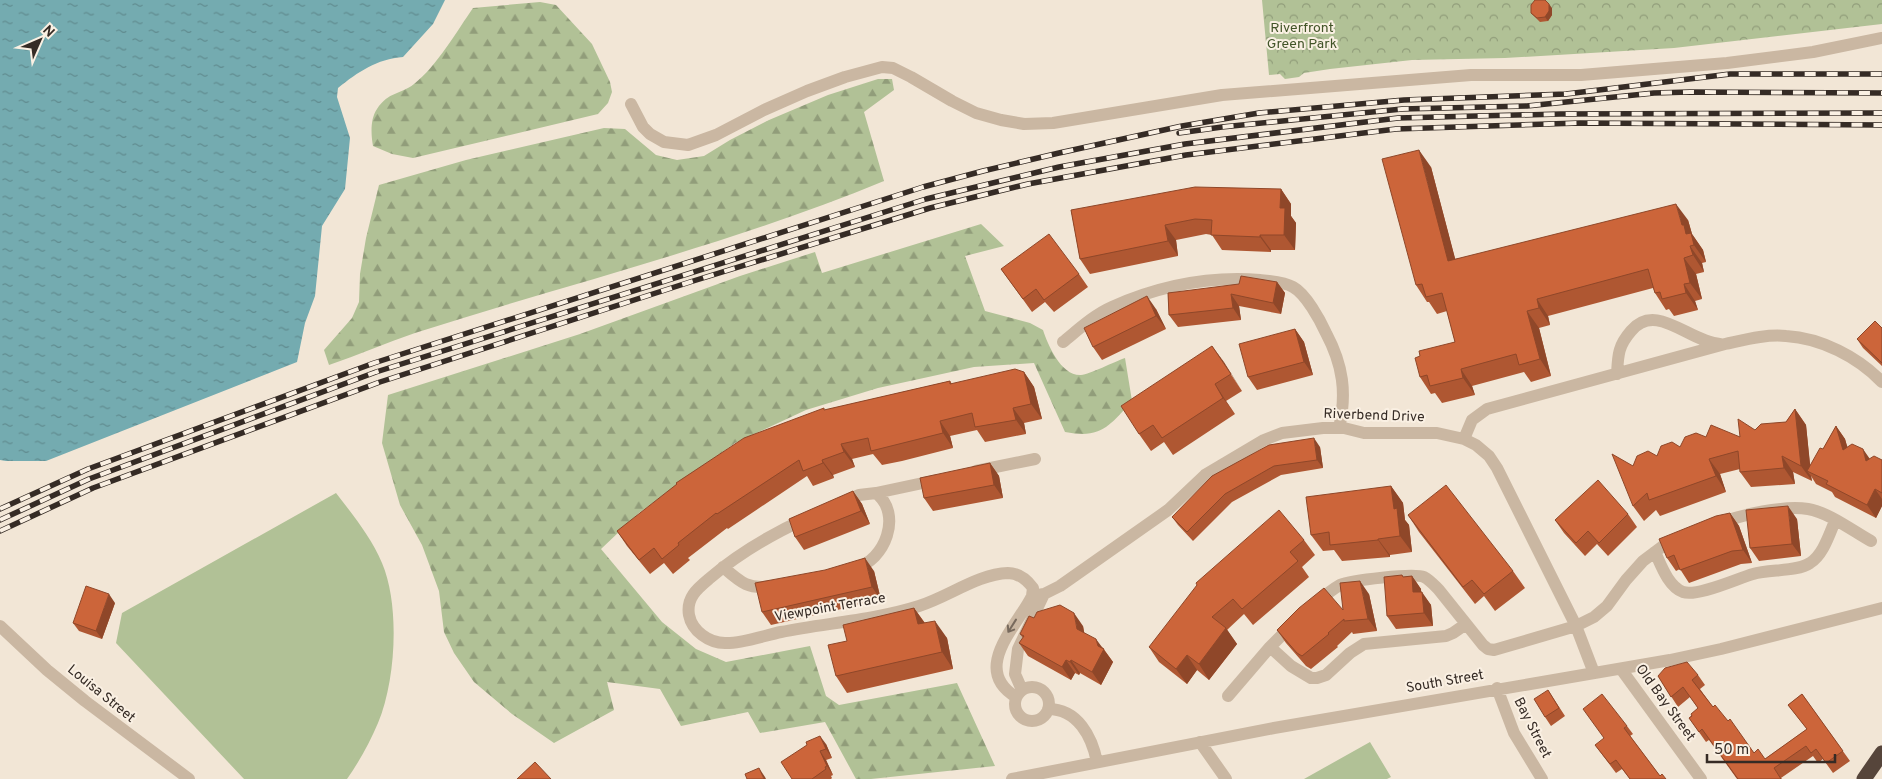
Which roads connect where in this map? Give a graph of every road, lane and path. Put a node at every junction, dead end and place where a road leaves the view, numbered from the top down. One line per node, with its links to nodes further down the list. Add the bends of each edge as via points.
1 (1882, 38): 2 (street, via 1813,52 1727,63 1581,75 1471,75 1222,94 1053,123 1024,124 976,112 893,68 882,67 807,91 716,135 679,146 650,134)
2 (631, 104)
3 (1064, 342): 7 (street, via 1093,317 1112,307 1173,286 1232,279 1263,280 1290,286 1300,293 1313,311 1334,351 1344,387)
4 (1725, 344): 5 (street); 5 (street, via 1709,343 1660,320 1648,320 1634,327 1622,342 1618,351); 6 (street, via 1786,336 1817,341 1848,356)
5 (1617, 374): 8 (street, via 1487,409 1472,420)
6 (1882, 382)
7 (1339, 428): 8 (street, Riverbend Drive, via 1364,433 1437,433); 21 (street, Riverbend Drive, via 1282,433 1264,440 1205,474 1168,510 1060,586)
8 (1464, 439): 25 (street, Riverbend Drive, via 1482,449 1497,468)
9 (1035, 459): 10 (street)
10 (876, 492): 11 (street, via 859,495); 19 (street, via 887,510 885,543 868,564)
11 (832, 507)
12 (816, 514): 18 (street, Viewpoint Terrace, via 770,536)
13 (1835, 521): 14 (street, via 1818,512 1799,509 1743,516); 16 (street); 17 (street, via 1818,557 1808,565 1760,572 1698,591 1685,592 1676,587)
14 (1706, 528)
15 (1689, 534): 17 (street)
16 (1871, 541)
17 (1655, 552): 25 (street, via 1634,570 1602,612)
18 (723, 567): 20 (street, via 743,583 756,588); 21 (street, Viewpoint Terrace, via 694,591 689,616 699,632 726,644 906,609 999,574 1011,573 1024,578)
19 (843, 571)
20 (786, 583)
21 (1038, 595): 30 (street, via 1018,649 1015,674); 30 (street, one-way to 30, via 1006,635 998,656 998,671 1007,692)
22 (1882, 608): 27 (street, South Street, via 1721,649)
23 (1466, 624): 25 (street, via 1483,645 1494,650); 26 (street, via 1446,636 1364,644 1350,652 1326,675 1317,678 1311,678 1291,666); 26 (street, via 1431,581 1423,576 1353,582 1331,591)
24 (0, 626): 36 (street, Louisa Street, via 85,701)
25 (1576, 626): 28 (street, Riverbend Drive)
26 (1270, 648): 31 (street)
27 (1622, 669): 28 (street, South Street); 40 (street, Old Bay Street)
28 (1594, 673): 29 (street, South Street)
29 (1497, 688): 33 (street, South Street); 39 (street, Bay Street, via 1514,733)
30 (1019, 693): 32 (street, via 1028,687 1042,690); 32 (street, via 1015,705 1018,713 1028,720 1040,719)
31 (1228, 696)
32 (1048, 709): 35 (street, via 1065,712 1081,725 1092,742)
33 (1200, 742): 35 (street, South Street); 38 (street)
34 (1882, 753): 41 (highway)
35 (1097, 762): 37 (street, South Street)
36 (189, 779)
37 (1012, 779)
38 (1226, 779)
39 (1542, 779)
40 (1701, 779)
41 (1864, 779)

